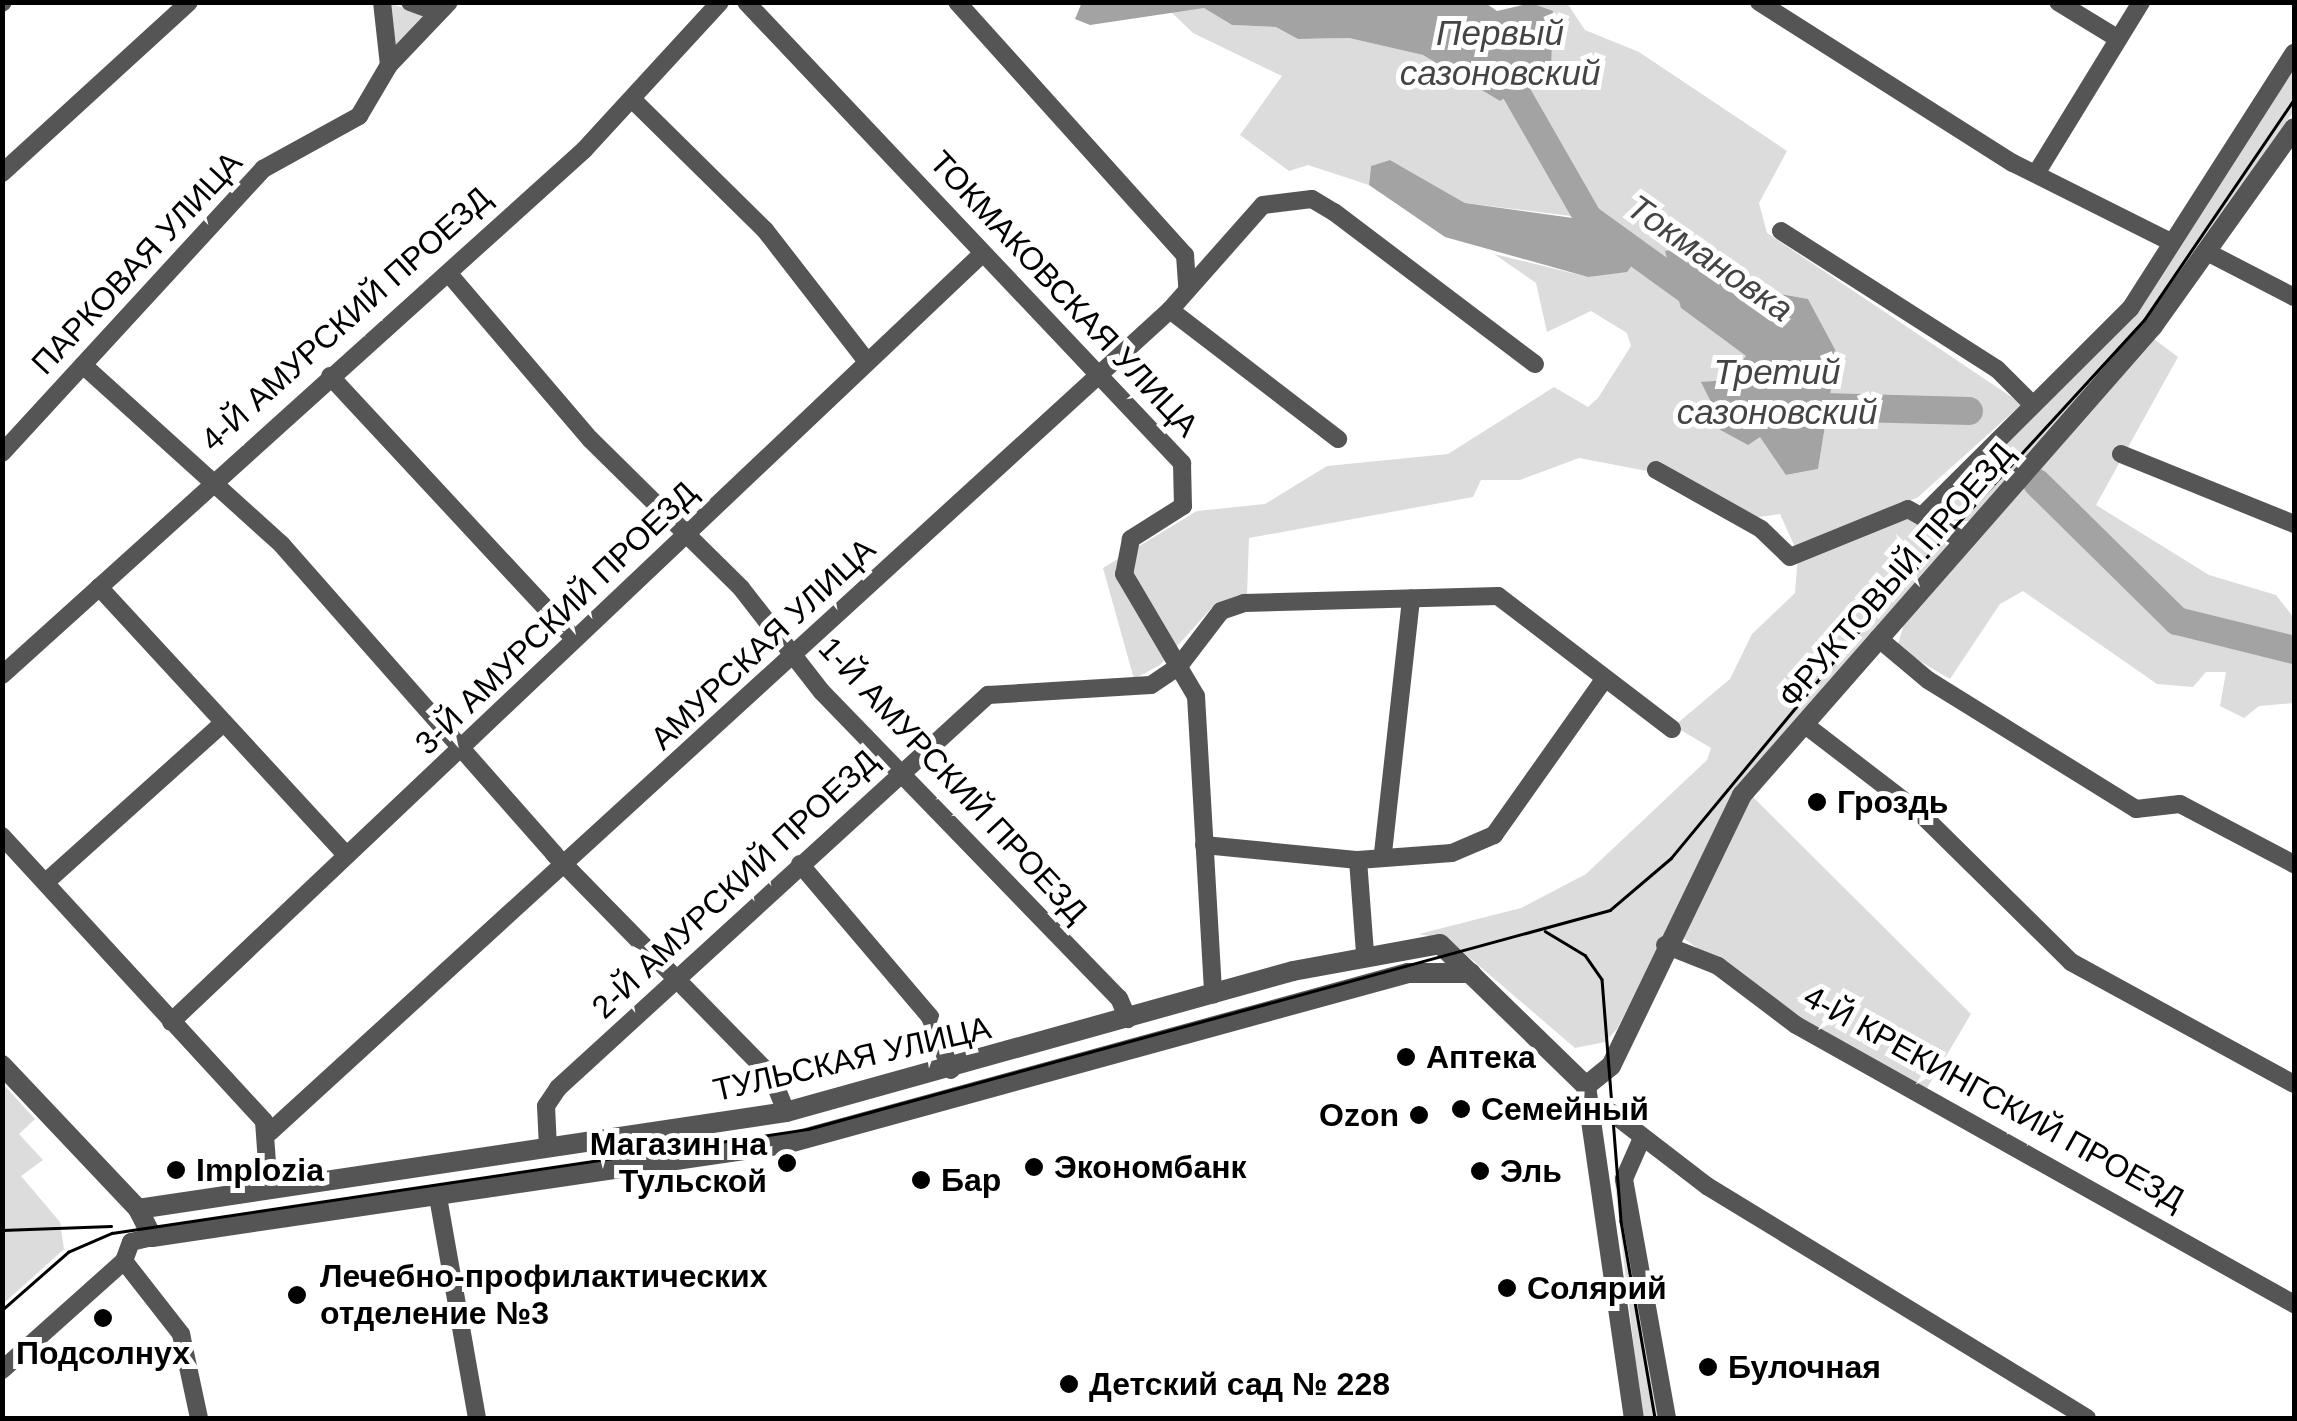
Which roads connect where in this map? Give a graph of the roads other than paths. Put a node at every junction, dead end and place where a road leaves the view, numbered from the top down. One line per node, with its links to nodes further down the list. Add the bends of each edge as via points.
1 (189, 2): 17 (street)
2 (382, 2): 13 (street)
3 (410, 2): 10 (street)
4 (720, 2): 14 (street, 4-Й АМУРСКИЙ ПРОЕЗД)
5 (746, 2): 21 (street, ТОКМАКОВСКАЯ УЛИЦА)
6 (958, 2): 23 (street, via 1185,255)
7 (1759, 2): 16 (street)
8 (2058, 2): 11 (street)
9 (2141, 2): 11 (street)
10 (443, 8): 13 (street, ПАРКОВАЯ УЛИЦА)
11 (2118, 38): 16 (street)
12 (2294, 53): 19 (street, via 2238,154)
13 (390, 65): 28 (street, ПАРКОВАЯ УЛИЦА, via 359,116 263,168)
14 (634, 101): 22 (street, 4-Й АМУРСКИЙ ПРОЕЗД); 26 (street, via 765,230)
15 (2294, 128): 20 (street, ФРУКТОВЫЙ ПРОЕЗД)
16 (2037, 172): 19 (street)
17 (2, 173)
18 (1781, 231): 31 (street, via 1997,369)
19 (2172, 242): 31 (street, via 2130,310)
20 (2209, 253): 24 (street); 40 (street, ФРУКТОВЫЙ ПРОЕЗД)
21 (980, 256): 26 (street, 3-Й АМУРСКИЙ ПРОЕЗД); 29 (street, ТОКМАКОВСКАЯ УЛИЦА)
22 (449, 274): 30 (street, 4-Й АМУРСКИЙ ПРОЕЗД); 39 (street, 1-Й АМУРСКИЙ ПРОЕЗД)
23 (1187, 286): 25 (street, АМУРСКАЯ УЛИЦА); 27 (street, АМУРСКАЯ УЛИЦА, via 1238,225 1289,197 1334,212)
24 (2294, 297)
25 (1170, 310): 29 (street, АМУРСКАЯ УЛИЦА); 32 (street)
26 (866, 360): 39 (street, 3-Й АМУРСКИЙ ПРОЕЗД)
27 (1535, 364)
28 (83, 365): 33 (street, ПАРКОВАЯ УЛИЦА); 36 (street)
29 (1098, 374): 45 (street, АМУРСКАЯ УЛИЦА); 46 (street, ТОКМАКОВСКАЯ УЛИЦА, via 1188,480 1182,506 1124,552 1133,602)
30 (330, 376): 36 (street, 4-Й АМУРСКИЙ ПРОЕЗД); 44 (street)
31 (2031, 403): 37 (street)
32 (1338, 439)
33 (2, 453)
34 (2120, 454): 38 (street)
35 (1656, 470): 37 (street, via 1761,530 1790,557 1908,510)
36 (210, 483): 41 (street, 4-Й АМУРСКИЙ ПРОЕЗД); 52 (street, via 282,546)
37 (1926, 512): 40 (street)
38 (2294, 524)
39 (686, 537): 44 (street, 3-Й АМУРСКИЙ ПРОЕЗД); 45 (street, 1-Й АМУРСКИЙ ПРОЕЗД)
40 (1964, 541): 43 (street, ФРУКТОВЫЙ ПРОЕЗД)
41 (99, 586): 47 (street, 4-Й АМУРСКИЙ ПРОЕЗД); 49 (street)
42 (1411, 599): 46 (street, via 1244,602 1221,612); 48 (street, via 1506,599); 56 (street)
43 (1878, 638): 50 (street, ФРУКТОВЫЙ ПРОЕЗД); 60 (street, via 1928,680 2136,809 2180,804)
44 (574, 639): 52 (street, 3-Й АМУРСКИЙ ПРОЕЗД)
45 (791, 650): 53 (street, 1-Й АМУРСКИЙ ПРОЕЗД); 61 (street, АМУРСКАЯ УЛИЦА)
46 (1179, 666): 53 (street, 2-Й АМУРСКИЙ ПРОЕЗД, via 1150,684 988,695); 55 (street, ТОКМАКОВСКАЯ УЛИЦА, via 1196,696)
47 (2, 674)
48 (1605, 678): 51 (street); 56 (street, via 1540,760 1507,825 1452,853)
49 (222, 724): 57 (street); 62 (street)
50 (1804, 724): 63 (street, ФРУКТОВЫЙ ПРОЕЗД, via 1721,828); 72 (street, via 1920,812 2071,962)
51 (1672, 729)
52 (466, 749): 57 (street, 3-Й АМУРСКИЙ ПРОЕЗД); 61 (street)
53 (901, 770): 59 (street, 2-Й АМУРСКИЙ ПРОЕЗД); 68 (street, 1-Й АМУРСКИЙ ПРОЕЗД, via 1118,998)
54 (2, 836): 62 (street)
55 (1204, 845): 58 (street); 67 (street, ТОКМАКОВСКАЯ УЛИЦА)
56 (1383, 853): 58 (street)
57 (346, 854): 69 (street, 3-Й АМУРСКИЙ ПРОЕЗД)
58 (1358, 860): 64 (street)
59 (800, 864): 66 (street, 2-Й АМУРСКИЙ ПРОЕЗД); 71 (street, via 930,1017)
60 (2294, 864)
61 (566, 866): 66 (street); 76 (street, АМУРСКАЯ УЛИЦА)
62 (46, 882): 69 (street)
63 (1665, 945): 73 (street, ФРУКТОВЫЙ ПРОЕЗД, via 1611,1066); 84 (street, 4-Й КРЕКИНГСКИЙ ПРОЕЗД, via 1718,966 1796,1025)
64 (1365, 953): 65 (street, ТУЛЬСКАЯ УЛИЦА, via 1440,944); 67 (street, ТУЛЬСКАЯ УЛИЦА)
65 (1471, 974): 73 (street, ТУЛЬСКАЯ УЛИЦА); 80 (street, ТУЛЬСКАЯ УЛИЦА, via 1389,978 822,1136)
66 (676, 978): 74 (street, via 772,1077); 78 (street, 2-Й АМУРСКИЙ ПРОЕЗД, via 558,1088 546,1106)
67 (1213, 995): 68 (street, ТУЛЬСКАЯ УЛИЦА)
68 (1128, 1019): 71 (street, ТУЛЬСКАЯ УЛИЦА)
69 (171, 1022): 76 (street)
70 (2, 1065): 81 (street)
71 (951, 1070): 74 (street, ТУЛЬСКАЯ УЛИЦА)
72 (2294, 1084)
73 (1586, 1086): 75 (street)
74 (786, 1112): 78 (street, ТУЛЬСКАЯ УЛИЦА)
75 (1590, 1113): 77 (street, via 1612,1112); 88 (street)
76 (270, 1132): 79 (street)
77 (1642, 1138): 89 (street, via 1624,1179); 90 (street)
78 (548, 1148): 79 (street, ТУЛЬСКАЯ УЛИЦА)
79 (269, 1190): 81 (street, ТУЛЬСКАЯ УЛИЦА)
80 (438, 1197): 82 (street, ТУЛЬСКАЯ УЛИЦА); 87 (street)
81 (138, 1209): 82 (street)
82 (152, 1237): 83 (street, via 131,1242)
83 (124, 1261): 85 (street); 86 (street, via 181,1334)
84 (2294, 1304)
85 (2, 1370)
86 (199, 1418)
87 (477, 1418)
88 (1634, 1418)
89 (1666, 1418)
90 (2087, 1418)

